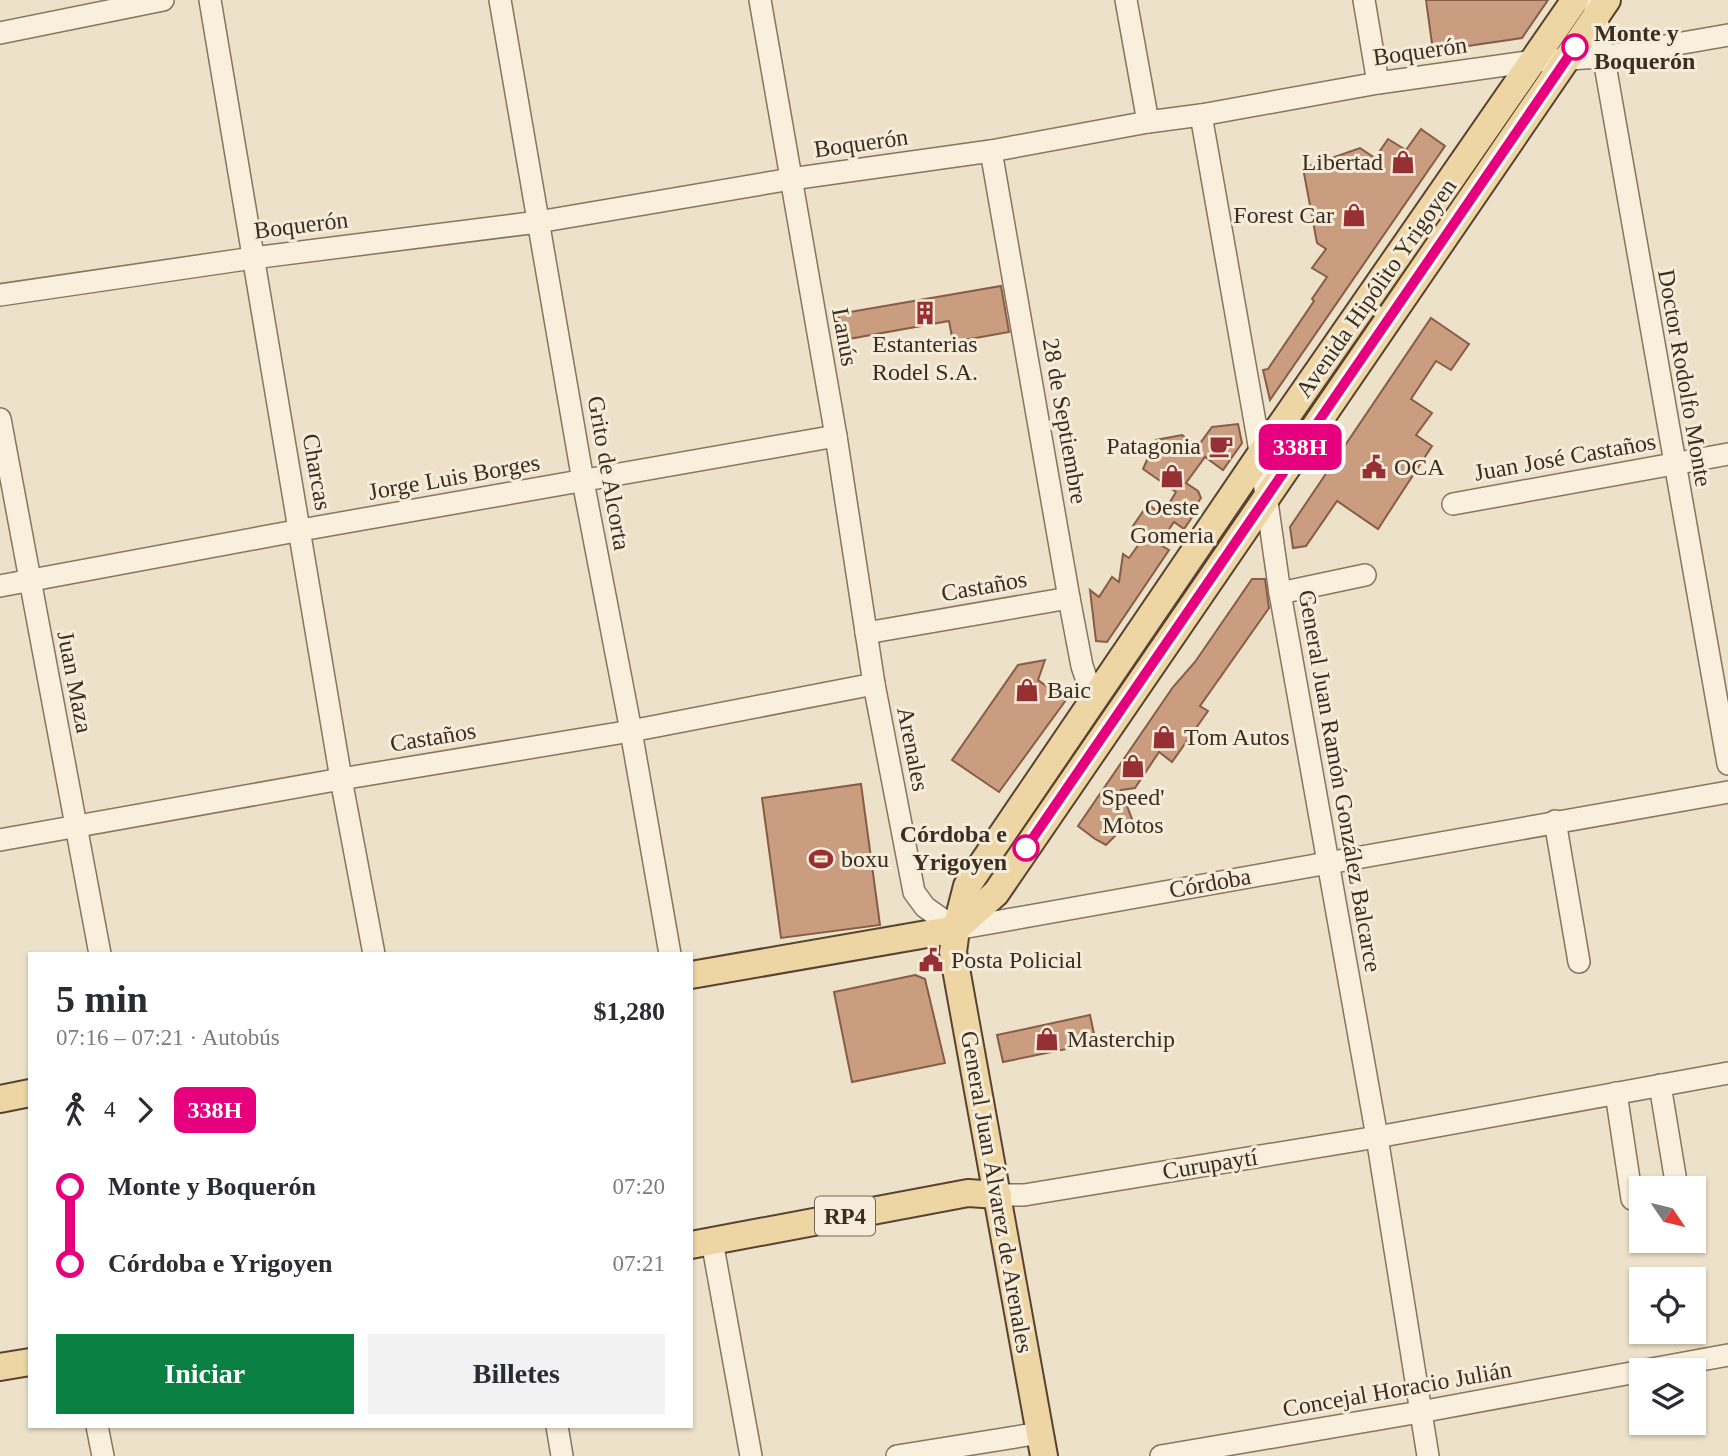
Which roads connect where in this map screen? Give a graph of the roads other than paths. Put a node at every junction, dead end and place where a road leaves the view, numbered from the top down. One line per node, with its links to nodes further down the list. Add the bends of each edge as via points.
1 (163, 0): 8 (street)
2 (210, 0): 19 (street, Charcas)
3 (500, 0): 18 (street, Grito de Alcorta)
4 (760, 0): 17 (street, Lanús)
5 (1126, 0): 15 (street)
6 (1364, 0): 13 (street)
7 (1593, 4): 10 (street, Doctor Rodolfo Monte); 11 (main road, Avenida Hipólito Yrigoyen); 12 (main road, Avenida Hipólito Yrigoyen)
8 (0, 33)
9 (1728, 34): 10 (street, Boquerón)
10 (1602, 57): 11 (street, Boquerón); 25 (street, Doctor Rodolfo Monte)
11 (1567, 58): 12 (street, Boquerón); 27 (main road, Avenida Hipólito Yrigoyen)
12 (1534, 61): 13 (street, Boquerón); 24 (main road, Avenida Hipólito Yrigoyen)
13 (1378, 83): 14 (street, Boquerón)
14 (1201, 115): 15 (street, Boquerón); 24 (street, General Juan Ramón González Balcarce)
15 (1147, 122): 16 (street, Boquerón)
16 (991, 151): 17 (street, Boquerón); 34 (street, 28 de Septiembre)
17 (791, 179): 18 (street, Boquerón); 22 (street, Lanús)
18 (538, 222): 19 (street, Boquerón); 26 (street, Grito de Alcorta)
19 (253, 258): 20 (street, Boquerón); 29 (street, Charcas)
20 (0, 295)
21 (0, 419): 31 (street, Juan Maza)
22 (836, 436): 26 (street, Jorge Luis Borges); 35 (street, Lanús)
23 (1728, 454): 25 (street, Juan José Castaños)
24 (1260, 456): 27 (street, General Juan Ramón González Balcarce); 37 (main road, Avenida Hipólito Yrigoyen)
25 (1674, 464): 28 (street, Juan José Castaños); 39 (street, Doctor Rodolfo Monte)
26 (583, 481): 29 (street, Jorge Luis Borges); 38 (street, Grito de Alcorta)
27 (1264, 498): 33 (street, General Juan Ramón González Balcarce); 46 (main road, Avenida Hipólito Yrigoyen, via 996,892)
28 (1452, 504)
29 (301, 530): 31 (street, Jorge Luis Borges); 40 (street, Charcas)
30 (1365, 575): 33 (street)
31 (31, 580): 32 (street, Jorge Luis Borges); 43 (street, Juan Maza)
32 (0, 586)
33 (1280, 593): 45 (street, General Juan Ramón González Balcarce)
34 (1069, 598): 35 (street, Castaños); 37 (street, 28 de Septiembre)
35 (866, 633): 36 (street, Lanús)
36 (874, 684): 38 (street, Castaños); 46 (street, Arenales, via 914,892 925,907)
37 (1093, 698): 46 (main road, Avenida Hipólito Yrigoyen, via 967,886)
38 (631, 731): 40 (street, Castaños); 49 (street, Grito de Alcorta)
39 (1728, 764)
40 (341, 779): 43 (street, Castaños); 48 (street, Charcas)
41 (1728, 792): 42 (street, Córdoba)
42 (1555, 821): 45 (street, Córdoba); 50 (street)
43 (77, 825): 44 (street, Castaños); 47 (street, Juan Maza)
44 (0, 840)
45 (1327, 864): 46 (street, Córdoba); 57 (street, General Juan Ramón González Balcarce)
46 (956, 929): 51 (main road, Córdoba); 60 (main road, General Juan Álvarez de Arenales, via 953,952)
47 (100, 952)
48 (374, 952)
49 (670, 952)
50 (1579, 962)
51 (693, 975)
52 (1728, 1073): 53 (street, Curupaytí)
53 (1660, 1086): 55 (street, Curupaytí); 58 (street)
54 (28, 1093): 56 (main road)
55 (1616, 1093): 57 (street, Curupaytí); 59 (street)
56 (0, 1099)
57 (1377, 1137): 60 (street, Curupaytí, via 1024,1195); 67 (street, General Juan Ramón González Balcarce)
58 (1675, 1176)
59 (1629, 1179)
60 (998, 1195): 61 (main road, Curupaytí / RP4, via 968,1193); 70 (main road, General Juan Álvarez de Arenales)
61 (702, 1243): 73 (street)
62 (1728, 1355): 63 (street, Concejal Horacio Julián)
63 (1706, 1359)
64 (28, 1362): 65 (main road)
65 (0, 1367)
66 (1629, 1374): 67 (street, Concejal Horacio Julián)
67 (1420, 1412): 75 (street, Concejal Horacio Julián); 76 (street, General Juan Ramón González Balcarce)
68 (97, 1428): 71 (street)
69 (557, 1428): 72 (street)
70 (1042, 1444): 74 (street)
71 (103, 1456)
72 (562, 1456)
73 (751, 1456)
74 (897, 1456)
75 (1161, 1456)
76 (1428, 1456)

